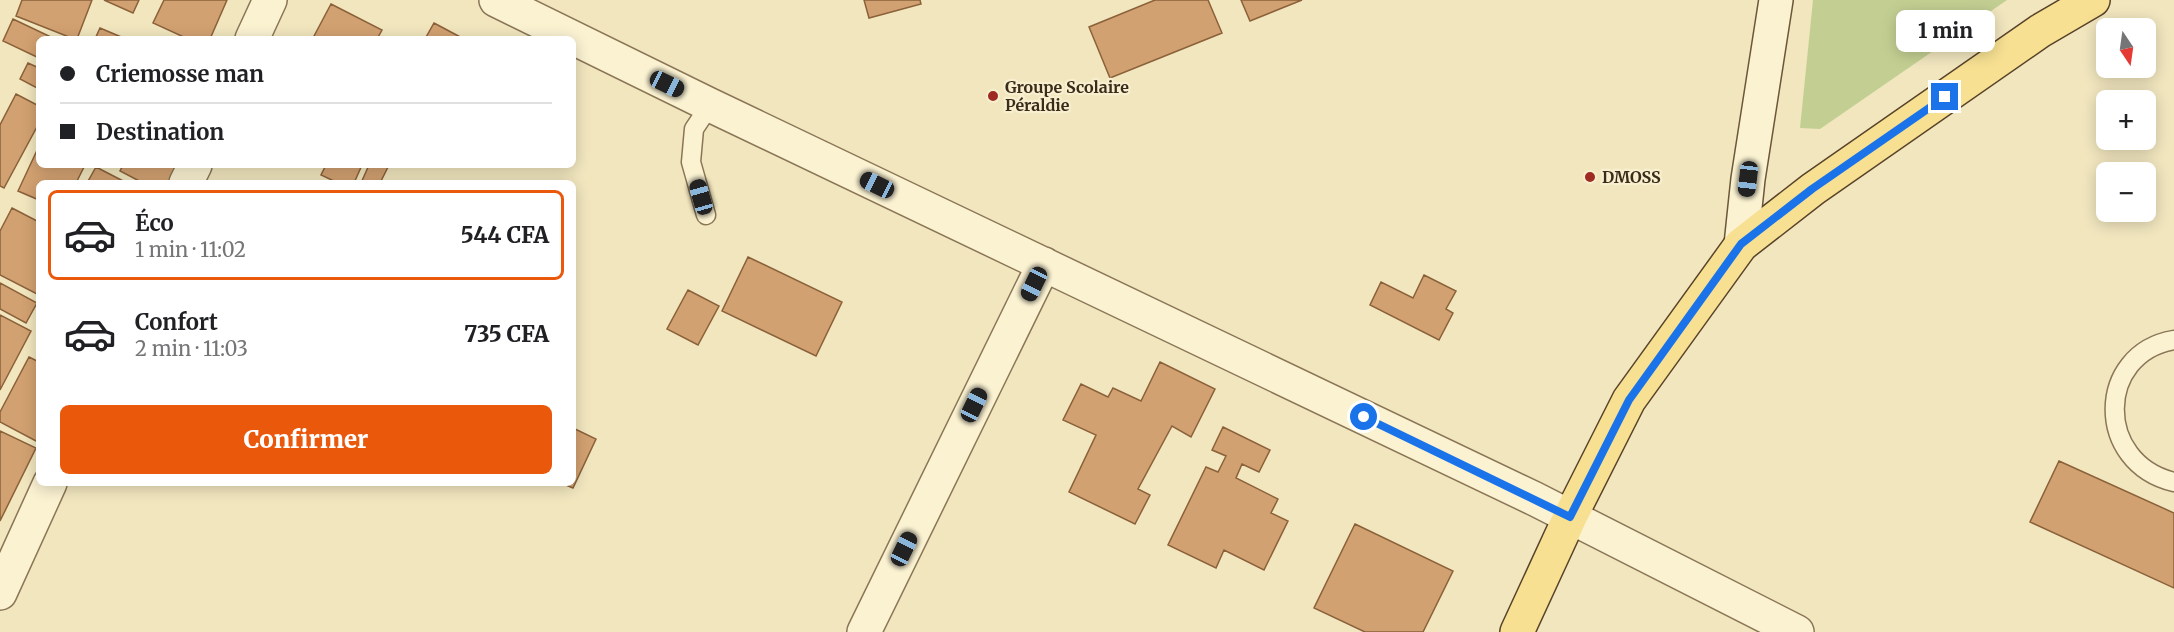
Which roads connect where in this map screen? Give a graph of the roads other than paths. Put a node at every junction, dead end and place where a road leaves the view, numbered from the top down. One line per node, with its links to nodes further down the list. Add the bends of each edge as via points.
1 (270, 0): 5 (street)
2 (496, 0): 6 (street)
3 (1776, 0): 10 (street)
4 (2093, 0): 10 (main road, via 2040,31 1812,189)
5 (253, 36)
6 (569, 36)
7 (576, 39): 8 (street)
8 (710, 105): 9 (lane, via 694,129 691,162); 11 (street)
9 (706, 215)
10 (1741, 244): 15 (main road, via 1629,400)
11 (1044, 264): 15 (street); 17 (street)
12 (2174, 340): 13 (lane, via 2162,342 2137,357 2121,380 2114,408 2118,436 2134,460 2157,478)
13 (2174, 482)
14 (49, 486): 16 (street)
15 (1570, 517): 18 (main road); 19 (street)
16 (0, 593)
17 (864, 632)
18 (1516, 632)
19 (1797, 632)

